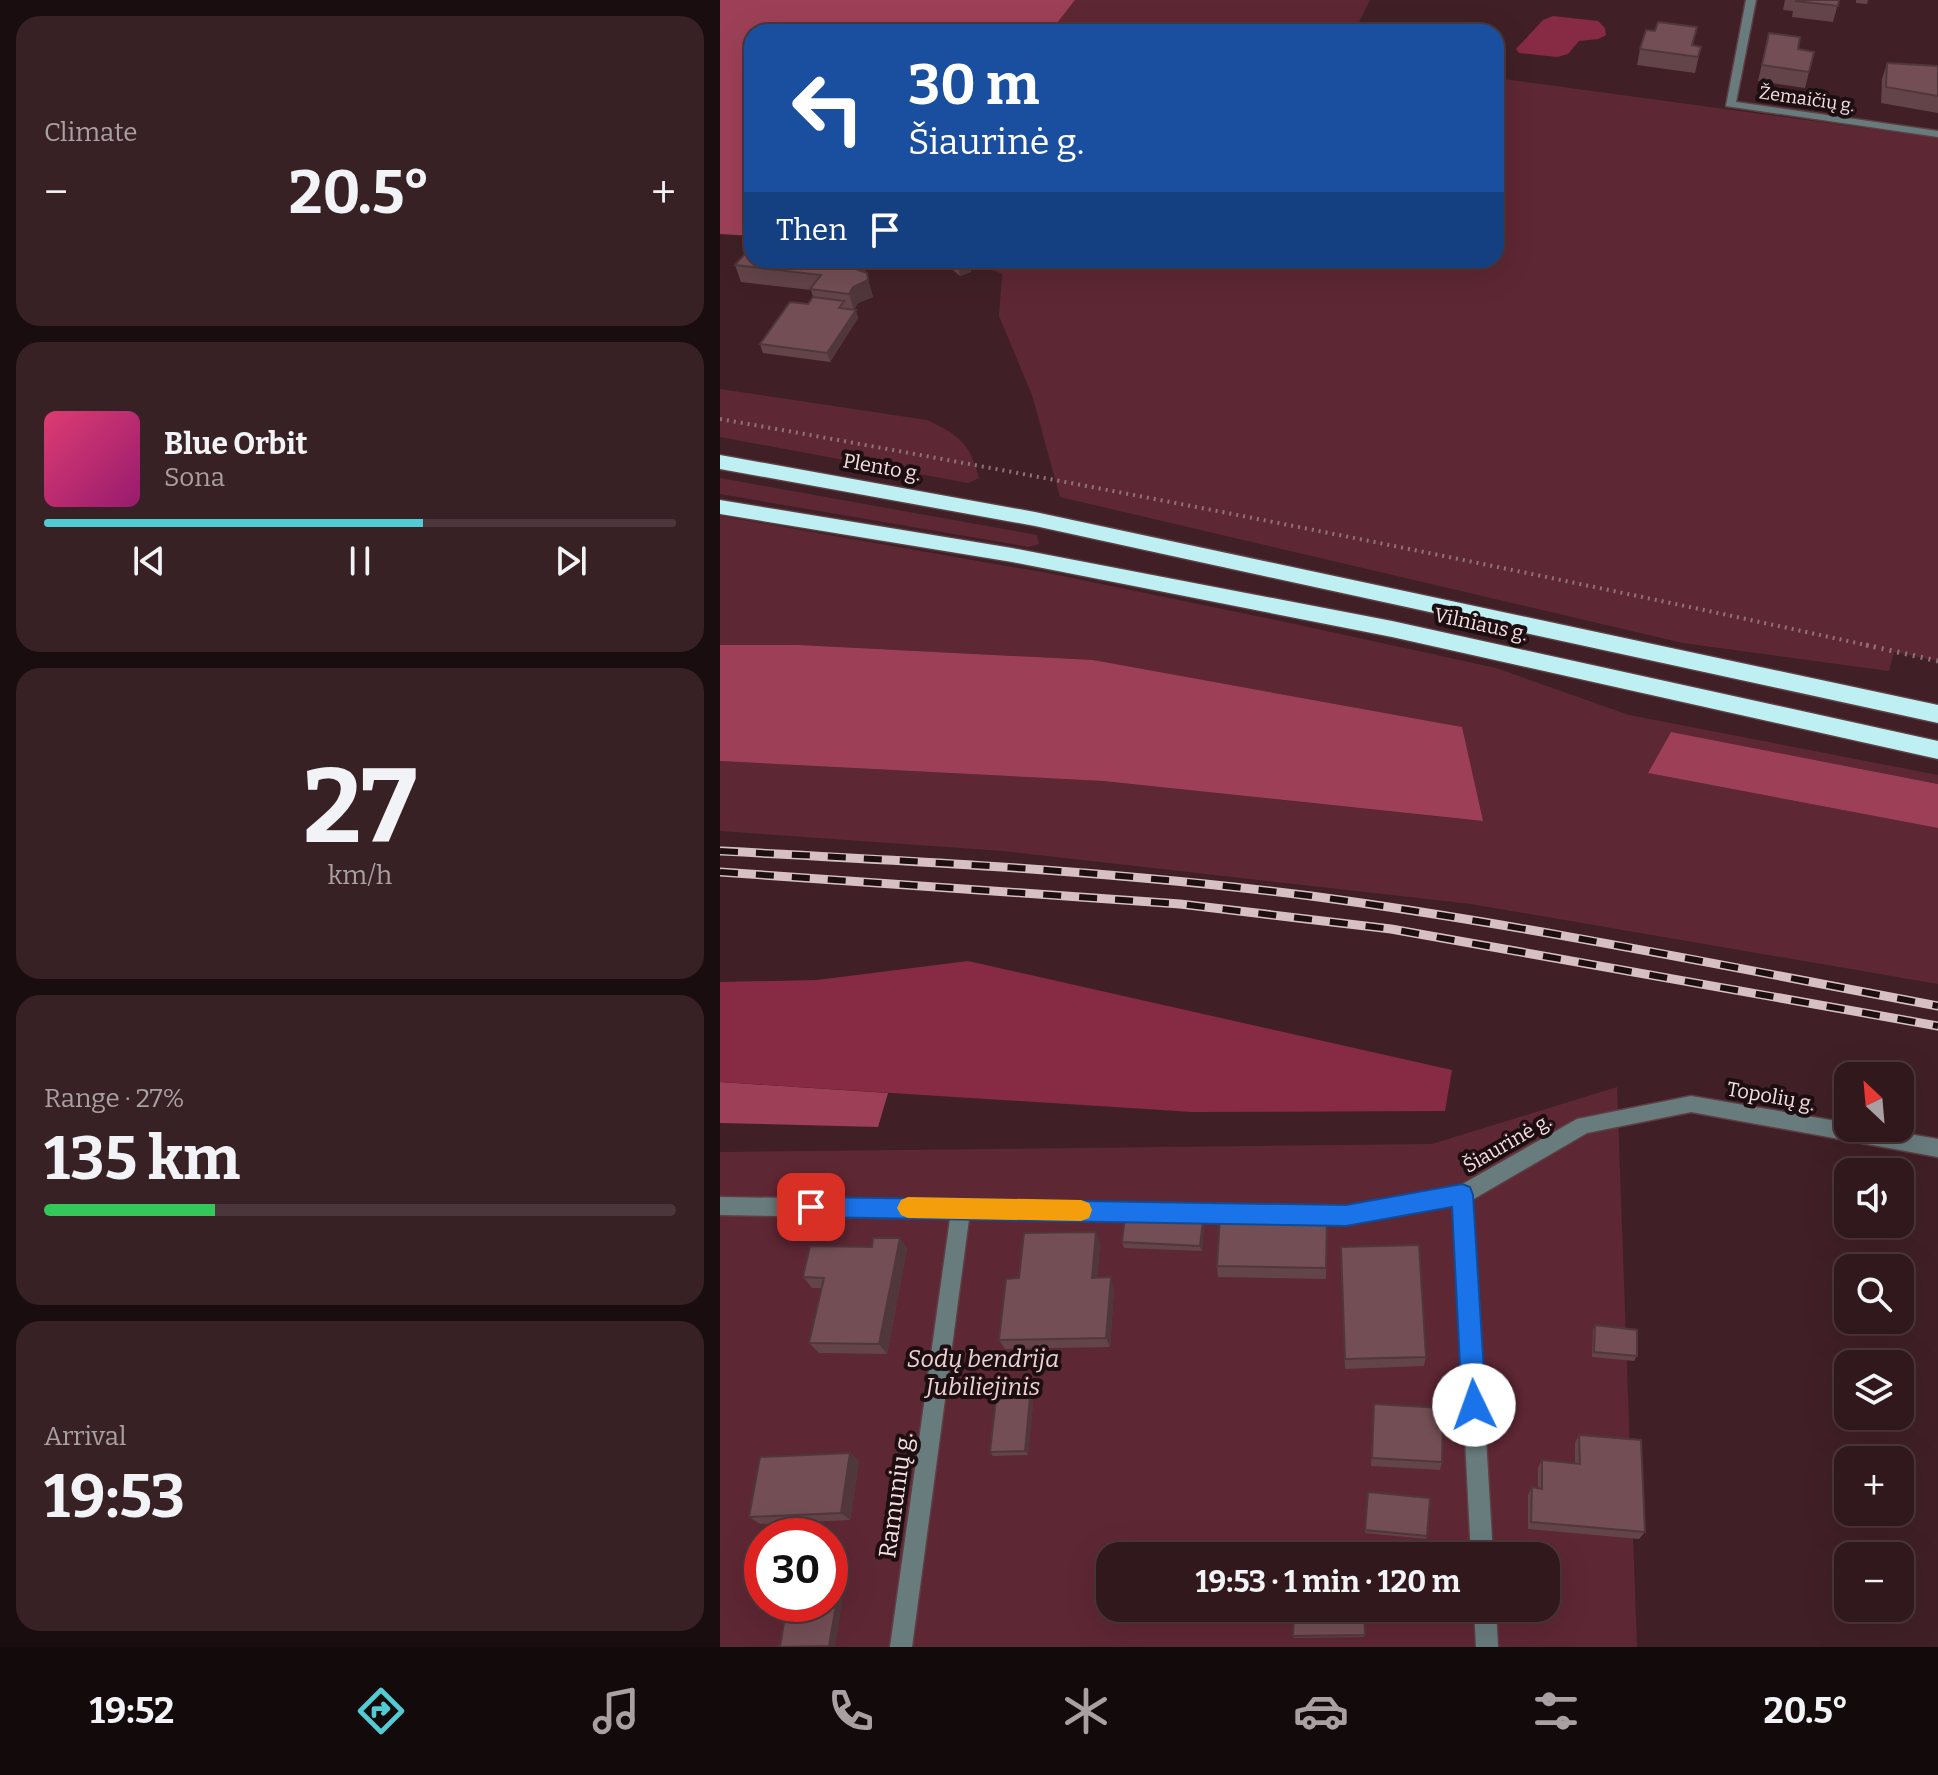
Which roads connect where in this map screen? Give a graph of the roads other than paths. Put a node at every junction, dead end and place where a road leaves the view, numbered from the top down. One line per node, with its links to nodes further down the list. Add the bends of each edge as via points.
1 (1751, 0): 2 (street, Žemaičių g., via 1730,104)
2 (1938, 134)
3 (720, 462): 5 (highway, Plento g.)
4 (720, 507): 7 (highway, Vilniaus g., via 1012,555 1392,629)
5 (1035, 519): 6 (highway, Vilniaus g.)
6 (1938, 714)
7 (1938, 750)
8 (1691, 1104): 9 (street, Topolių g.); 10 (street, Šiaurinė g., via 1584,1125)
9 (1938, 1148)
10 (1462, 1195): 12 (street, Šiaurinė g., via 1346,1215); 13 (street)
11 (720, 1206): 12 (street, Šiaurinė g.)
12 (961, 1208): 15 (street, Ramunių g.)
13 (1481, 1542)
14 (1486, 1622): 16 (street)
15 (901, 1647)
16 (1487, 1647)

